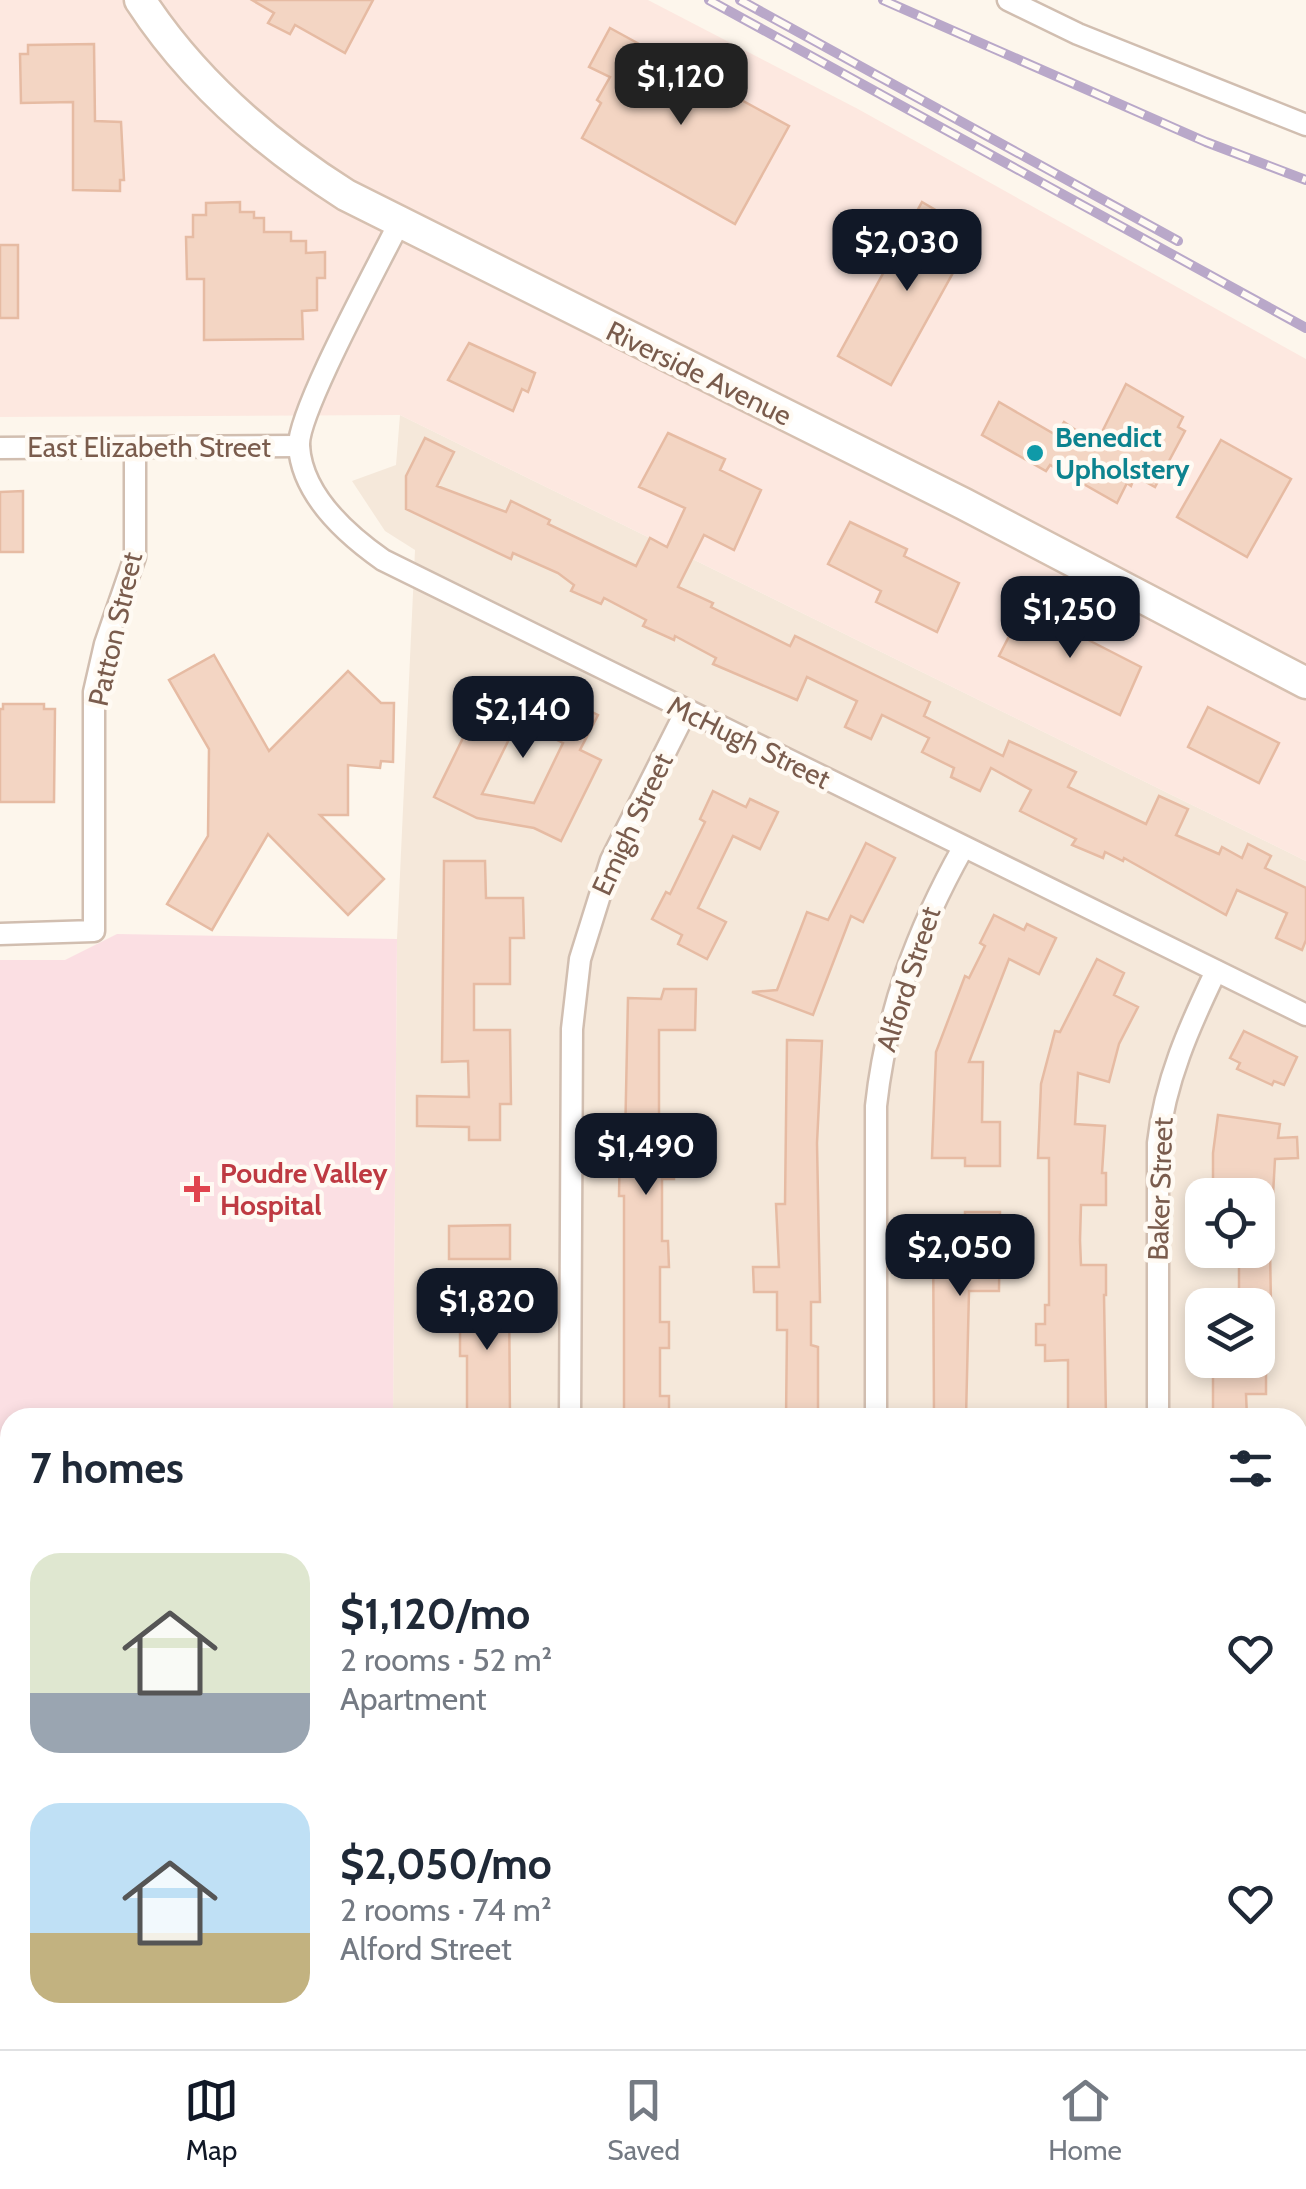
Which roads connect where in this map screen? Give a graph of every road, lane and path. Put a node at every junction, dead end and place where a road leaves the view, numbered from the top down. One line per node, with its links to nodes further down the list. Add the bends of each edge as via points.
1 (140, 0): 4 (main road, Riverside Avenue, via 250,125 308,171)
2 (1008, 0): 3 (street)
3 (1306, 125)
4 (398, 223): 5 (street, via 326,371); 8 (main road, Riverside Avenue)
5 (299, 446): 6 (street, East Elizabeth Street); 9 (street, McHugh Street, via 322,506 383,560)
6 (135, 447): 7 (street, East Elizabeth Street); 11 (street, Patton Street, via 135,557 94,692 94,932)
7 (0, 448)
8 (1306, 682)
9 (686, 711): 10 (street, McHugh Street); 14 (street, Emigh Street, via 611,860 580,959 572,1029)
10 (962, 848): 12 (street, McHugh Street); 15 (street, Alford Street, via 912,949 881,1056)
11 (0, 934)
12 (1216, 971): 13 (street, McHugh Street); 16 (street, Baker Street, via 1162,1104)
13 (1306, 1015)
14 (570, 1408)
15 (876, 1408)
16 (1158, 1408)

